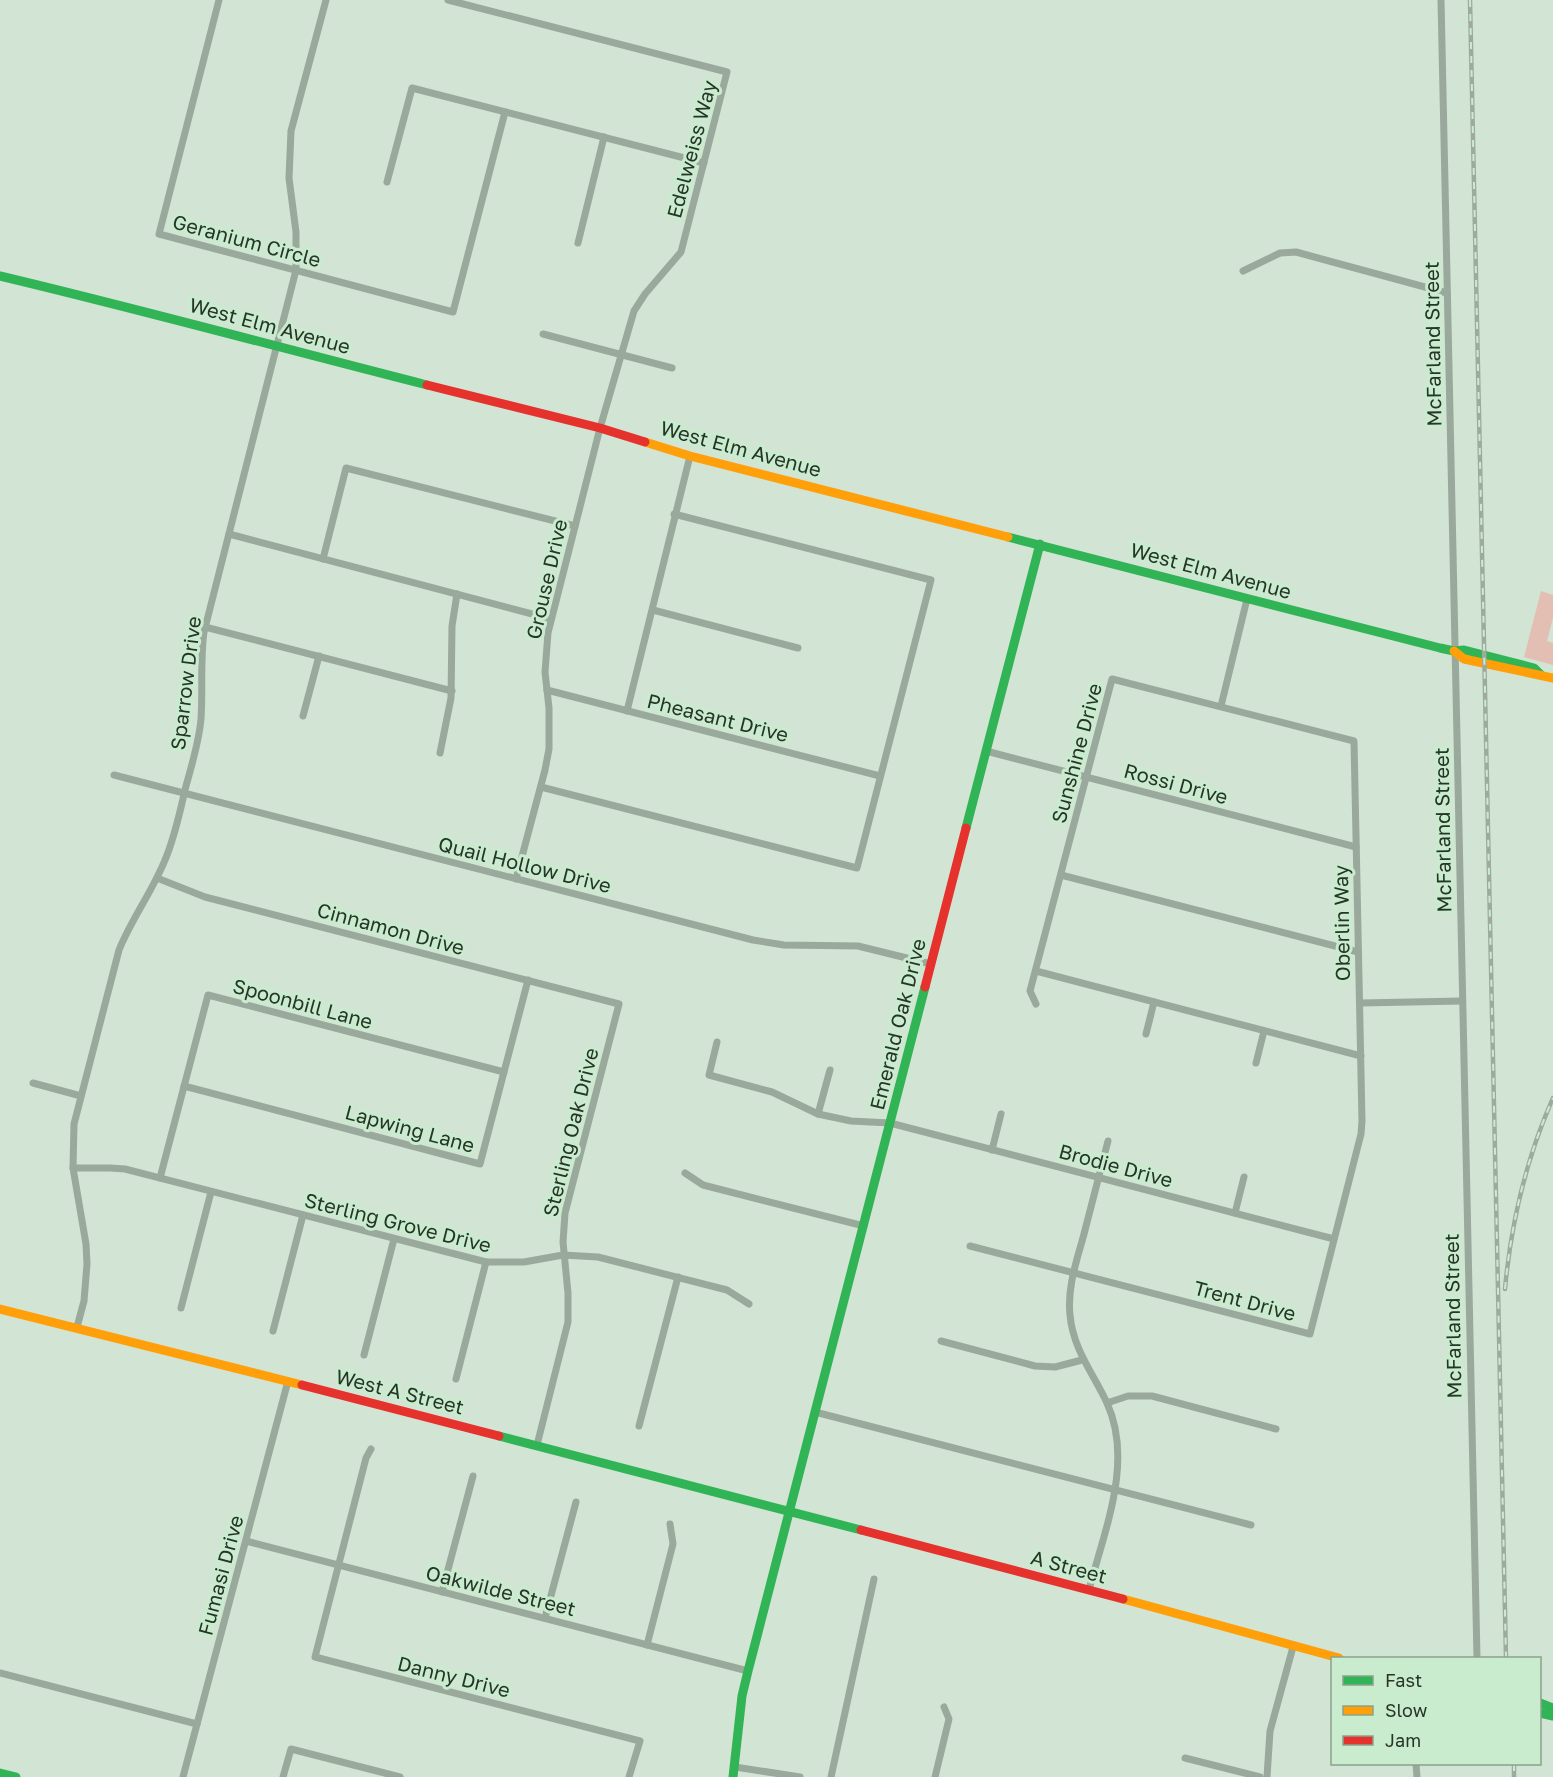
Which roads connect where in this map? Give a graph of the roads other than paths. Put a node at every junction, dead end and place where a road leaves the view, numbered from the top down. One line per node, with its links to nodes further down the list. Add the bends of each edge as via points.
1 (219, 0): 10 (street, Geranium Circle, via 159,234)
2 (326, 0): 10 (street, Sparrow Drive, via 291,131 289,178)
3 (448, 0): 7 (street, Edelweiss Way, via 727,72)
4 (1441, 0): 13 (street, McFarland Street)
5 (505, 112): 6 (street); 8 (street, via 412,88); 10 (street, Geranium Circle, via 453,312)
6 (604, 137): 7 (street); 9 (street)
7 (704, 163): 16 (street, Edelweiss Way, via 681,252 634,311)
8 (387, 182)
9 (578, 243)
10 (296, 270): 15 (street, Sparrow Drive)
11 (1243, 271): 13 (street, via 1280,254 1296,252)
12 (0, 276): 15 (street, West Elm Avenue)
13 (1447, 293): 31 (street, McFarland Street)
14 (543, 334): 16 (street)
15 (277, 347): 18 (street, West Elm Avenue); 22 (street, Sparrow Drive)
16 (621, 354): 17 (street); 18 (street, Edelweiss Way)
17 (672, 368)
18 (600, 428): 19 (street, West Elm Avenue); 21 (street, Grouse Drive)
19 (690, 456): 20 (street); 23 (street, West Elm Avenue)
20 (674, 514): 27 (street); 43 (street, via 931,579)
21 (575, 526): 24 (street, via 346,468); 28 (street, Grouse Drive)
22 (229, 534): 24 (street); 29 (street, Sparrow Drive)
23 (1040, 544): 26 (street, West Elm Avenue); 40 (street, Emerald Oak Drive)
24 (323, 559): 25 (street)
25 (457, 594): 28 (street); 35 (street, via 452,626)
26 (1247, 599): 31 (street, West Elm Avenue); 36 (street)
27 (653, 610): 30 (street); 37 (street)
28 (551, 619): 34 (street, Grouse Drive, via 546,651)
29 (205, 627): 32 (street); 46 (street, Sparrow Drive, via 201,720)
30 (798, 648)
31 (1454, 651): 33 (street, West Elm Avenue, via 1464,659 1484,659); 55 (street, McFarland Street)
32 (319, 656): 35 (street); 38 (street)
33 (1553, 678)
34 (547, 690): 37 (street, Pheasant Drive); 45 (street, Grouse Drive, via 549,748)
35 (452, 691): 41 (street)
36 (1221, 706): 39 (street, Sunshine Drive); 44 (street, Sunshine Drive, via 1112,679)
37 (627, 711): 43 (street, Pheasant Drive)
38 (303, 716)
39 (1354, 741): 47 (street, Oberlin Way)
40 (986, 751): 44 (street, Rossi Drive); 52 (street, Emerald Oak Drive)
41 (440, 753)
42 (114, 775): 46 (street, Quail Hollow Drive)
43 (880, 776): 45 (street, via 857,868)
44 (1086, 777): 47 (street, Rossi Drive); 48 (street, Sunshine Drive)
45 (541, 787): 50 (street, Grouse Drive)
46 (184, 793): 49 (street, Sparrow Drive, via 172,841); 50 (street, Quail Hollow Drive)
47 (1356, 847): 51 (street, Oberlin Way)
48 (1061, 874): 51 (street); 53 (street, Sunshine Drive)
49 (157, 878): 54 (street, Cinnamon Drive, via 205,897); 69 (street, Sparrow Drive, via 119,950)
50 (516, 879): 52 (street, Quail Hollow Drive, via 767,943 858,946)
51 (1358, 952): 59 (street, Oberlin Way)
52 (932, 964): 72 (street, Emerald Oak Drive)
53 (1036, 971): 56 (street); 58 (street, Sunshine Drive, via 1030,991)
54 (528, 980): 57 (street, Cinnamon Drive); 66 (street, Lapwing Lane)
55 (1462, 1001): 59 (street); 123 (street, McFarland Street)
56 (1154, 1002): 60 (street); 61 (street)
57 (619, 1004): 88 (street, Sterling Oak Drive, via 566,1212)
58 (1036, 1004)
59 (1360, 1004): 63 (street, Oberlin Way)
60 (1264, 1031): 63 (street); 64 (street)
61 (1146, 1034)
62 (717, 1042): 70 (street, Brodie Drive, via 709,1076 772,1092)
63 (1361, 1056): 75 (street, Oberlin Way, via 1361,1134)
64 (1256, 1063)
65 (830, 1070): 70 (street)
66 (504, 1072): 68 (street, Spoonbill Lane, via 208,995); 68 (street, Lapwing Lane, via 480,1164)
67 (33, 1083): 69 (street)
68 (184, 1086): 79 (street, Spoonbill Lane)
69 (81, 1096): 76 (street, Sparrow Drive, via 74,1124)
70 (818, 1114): 72 (street, Brodie Drive)
71 (1001, 1114): 74 (street)
72 (890, 1123): 74 (street, Brodie Drive); 84 (street, Emerald Oak Drive)
73 (1108, 1141): 80 (street)
74 (992, 1150): 80 (street, Brodie Drive)
75 (1353, 1165): 86 (street, Trent Drive)
76 (73, 1168): 79 (street, Sterling Grove Drive, via 110,1168); 95 (street, Sparrow Drive, via 87,1264)
77 (685, 1173): 84 (street, via 703,1185)
78 (1244, 1177): 82 (street)
79 (160, 1178): 81 (street, Sterling Grove Drive)
80 (1098, 1178): 82 (street, Brodie Drive); 90 (street)
81 (212, 1192): 83 (street, Sterling Grove Drive); 93 (street)
82 (1234, 1213): 86 (street, Brodie Drive)
83 (303, 1215): 85 (street, Sterling Grove Drive); 96 (street)
84 (864, 1226): 103 (street, Emerald Oak Drive)
85 (394, 1239): 89 (street, Sterling Grove Drive); 98 (street)
86 (1334, 1239): 90 (street, Trent Drive, via 1310,1334)
87 (970, 1246): 90 (street)
88 (563, 1255): 89 (street, Sterling Grove Drive, via 524,1262); 91 (street, Sterling Grove Drive, via 598,1257); 106 (street, Sterling Oak Drive, via 567,1322)
89 (486, 1262): 100 (street)
90 (1074, 1273): 99 (street, via 1070,1314)
91 (678, 1277): 92 (street, Sterling Grove Drive, via 727,1290); 104 (street)
92 (748, 1304)
93 (181, 1308)
94 (0, 1309): 95 (street, West A Street)
95 (77, 1327): 101 (street, West A Street)
96 (273, 1331)
97 (941, 1341): 99 (street, via 1035,1366 1055,1367)
98 (364, 1355)
99 (1082, 1360): 102 (street)
100 (456, 1379)
101 (288, 1381): 106 (street, West A Street); 114 (street, Fumasi Drive)
102 (1107, 1403): 105 (street, via 1128,1396 1152,1396); 109 (street, via 1119,1446)
103 (815, 1412): 109 (street); 111 (street, Emerald Oak Drive)
104 (639, 1425)
105 (1276, 1429)
106 (537, 1445): 111 (street, West A Street)
107 (371, 1449): 115 (street)
108 (473, 1476): 118 (street)
109 (1115, 1490): 113 (street); 117 (street)
110 (576, 1502): 119 (street)
111 (789, 1512): 117 (street, A Street); 124 (street, Emerald Oak Drive)
112 (670, 1524): 120 (street, via 673,1544)
113 (1251, 1525)
114 (246, 1541): 115 (street, Oakwilde Street); 127 (street, Fumasi Drive)
115 (339, 1565): 118 (street, Oakwilde Street); 135 (street, Danny Drive, via 315,1658 640,1741)
116 (874, 1579): 137 (street)
117 (1089, 1590): 121 (street, A Street)
118 (441, 1592): 119 (street, Oakwilde Street)
119 (545, 1618): 120 (street, Oakwilde Street)
120 (647, 1645): 124 (street, Oakwilde Street)
121 (1293, 1647): 122 (street, A Street); 140 (street, via 1270,1731)
122 (1331, 1657)
123 (1477, 1657)
124 (748, 1671): 129 (street, Emerald Oak Drive)
125 (0, 1673): 127 (street)
126 (944, 1707): 138 (street, via 949,1719)
127 (197, 1724): 132 (street, Fumasi Drive)
128 (1185, 1758): 139 (street)
129 (734, 1772): 136 (street)
130 (0, 1773): 131 (street)
131 (16, 1777)
132 (183, 1777)
133 (284, 1777): 134 (street, via 291,1749)
134 (400, 1777)
135 (629, 1777)
136 (800, 1777)
137 (831, 1777)
138 (935, 1777)
139 (1260, 1777)
140 (1267, 1777)

